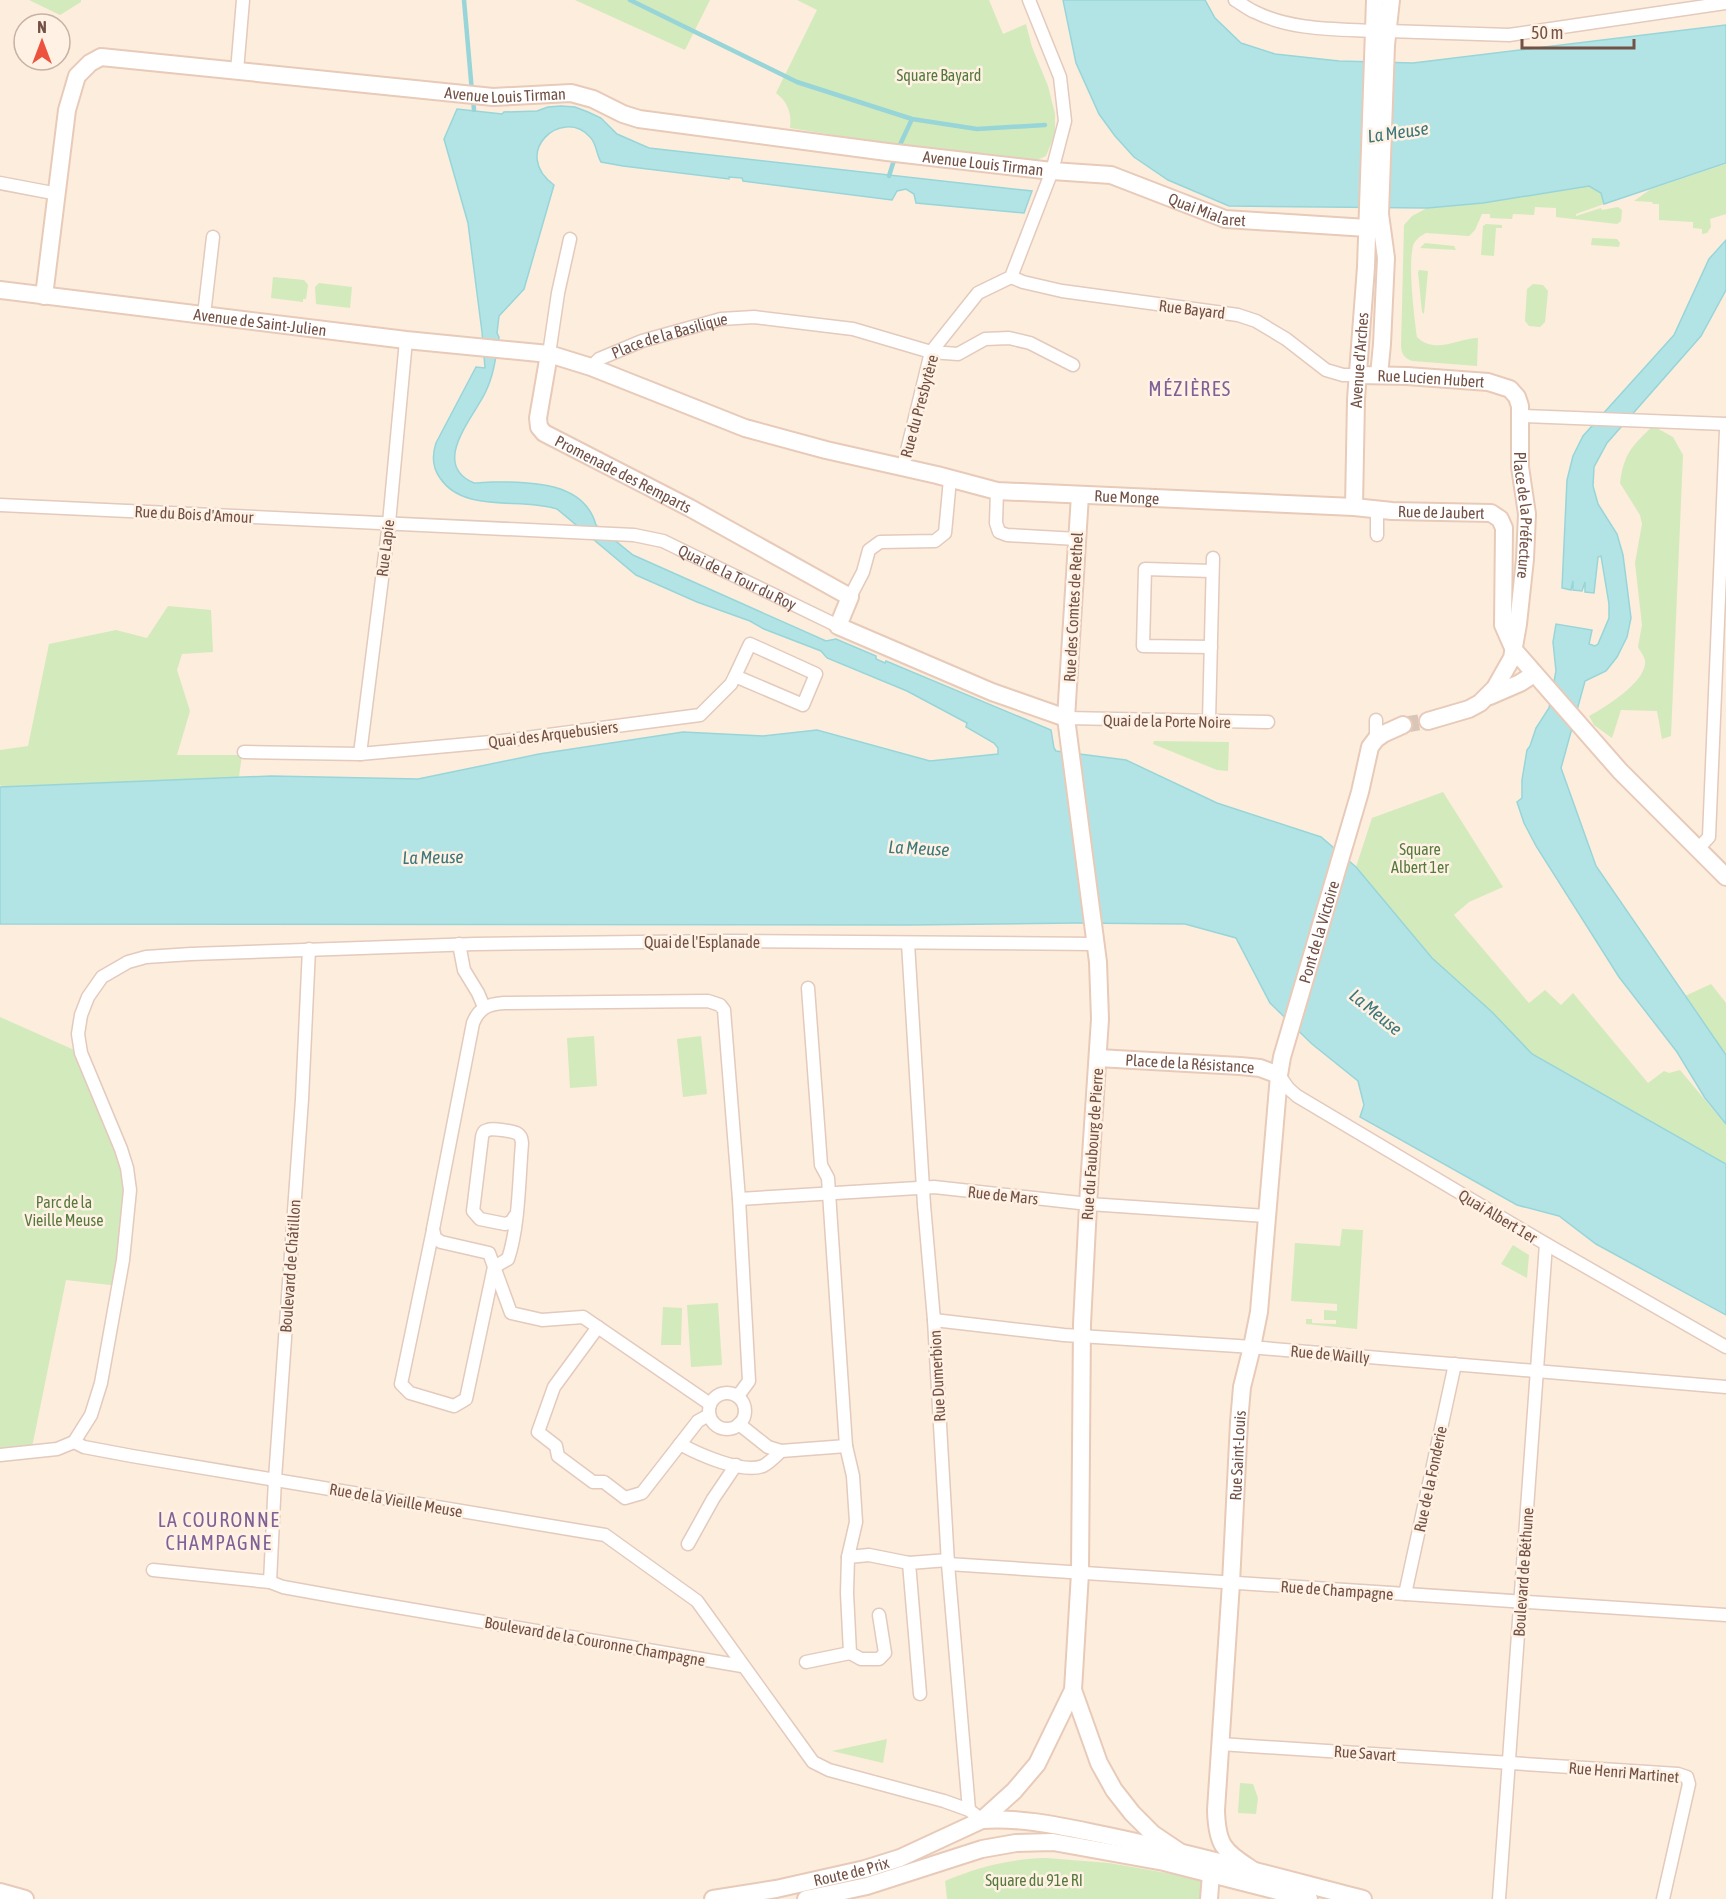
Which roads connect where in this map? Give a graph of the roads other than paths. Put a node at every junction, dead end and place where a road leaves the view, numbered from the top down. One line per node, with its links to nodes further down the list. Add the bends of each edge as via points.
1 (243, 0): 9 (street)
2 (1029, 0): 10 (street, via 1060,77 1065,121)
3 (1235, 0): 8 (street, via 1281,22)
4 (1375, 0): 8 (main road)
5 (1391, 0): 8 (main road)
6 (1726, 3): 7 (street)
7 (1672, 5): 8 (street, via 1509,35)
8 (1380, 38): 13 (main road)
9 (237, 71): 10 (main road, Avenue Louis Tirman, via 493,97 571,93 639,119); 12 (main road, Avenue Louis Tirman, via 101,57 90,63 77,76 67,110)
10 (1052, 171): 13 (main road, Quai Mialaret, via 1111,175 1225,219); 16 (street)
11 (0, 183): 12 (street)
12 (58, 194): 18 (main road, Avenue Louis Tirman)
13 (1372, 219): 25 (main road, Avenue d'Arches); 26 (main road, Avenue d'Arches, via 1386,258)
14 (213, 237): 19 (street)
15 (570, 239): 22 (street, Promenade des Remparts)
16 (1011, 277): 21 (street, Rue du Presbytère, via 978,293); 25 (street, Rue Bayard, via 1062,291 1238,315 1286,339 1326,370)
17 (0, 290): 18 (main road, Avenue de Saint-Julien)
18 (44, 296): 19 (main road, Avenue de Saint-Julien)
19 (204, 315): 20 (main road, Avenue de Saint-Julien)
20 (406, 340): 22 (main road, Avenue de Saint-Julien); 38 (street, Rue Lapie)
21 (931, 352): 23 (street, Place de la Basilique, via 958,354 985,339 1009,338); 24 (street, Place de la Basilique, via 854,329 754,317 721,319 642,341 599,358); 31 (street, Rue du Presbytère)
22 (549, 354): 24 (main road, Avenue de Saint-Julien); 41 (main road, Promenade des Remparts, via 538,418 544,433)
23 (1073, 365)
24 (591, 367): 31 (main road, Place de la Basilique, via 745,428)
25 (1359, 375): 26 (main road, Rue Lucien Hubert); 36 (main road, Avenue d'Arches)
26 (1379, 375): 27 (main road, Rue Lucien Hubert)
27 (1503, 386): 28 (main road, Place de la Préfecture, via 1517,397)
28 (1521, 416): 29 (street); 44 (main road, Place de la Préfecture, via 1520,467 1527,514)
29 (1726, 424)
30 (1726, 430): 48 (street)
31 (903, 467): 32 (main road, Rue Monge)
32 (950, 478): 33 (main road, Rue Monge); 41 (street, via 945,533 935,541 880,542 869,550)
33 (997, 491): 34 (main road, Rue Monge); 40 (street, via 999,532)
34 (1080, 495): 36 (main road, Rue Monge); 40 (main road, Rue des Comtes de Rethel)
35 (0, 505): 38 (street, Rue du Bois d'Amour)
36 (1354, 507): 37 (main road, Rue de Jaubert)
37 (1377, 509): 39 (street); 44 (main road, Rue de Jaubert, via 1485,512 1500,519 1504,528 1503,625)
38 (389, 523): 42 (street, Quai de la Tour du Roy, via 633,535 663,541); 55 (street, Rue Lapie)
39 (1377, 535)
40 (1077, 539): 49 (main road, Rue des Comtes de Rethel)
41 (850, 597): 42 (main road)
42 (838, 626): 49 (main road, Quai de la Tour du Roy, via 992,692)
43 (1211, 647): 43 (street, via 1212,565 1145,569 1143,645); 51 (street)
44 (1514, 650): 46 (main road); 47 (main road, Place de la Préfecture, via 1510,665)
45 (735, 676): 45 (street, Quai des Arquebusiers, via 803,705 816,674 750,644); 55 (street, Quai des Arquebusiers, via 700,716)
46 (1539, 679): 47 (main road, Place de la Préfecture); 56 (main road, via 1620,771)
47 (1487, 698): 50 (main road, Place de la Préfecture, via 1469,709)
48 (1720, 710): 56 (street, via 1709,837)
49 (1066, 718): 51 (street, Quai de la Porte Noire); 60 (main road, Rue du Faubourg de Pierre)
50 (1428, 721)
51 (1209, 722): 52 (street, Quai de la Porte Noire)
52 (1268, 723)
53 (1403, 725): 64 (main road, Pont de la Victoire, via 1378,731 1367,757)
54 (244, 752): 55 (street, Quai des Arquebusiers)
55 (360, 754)
56 (1698, 849): 57 (main road)
57 (1726, 877)
58 (908, 943): 59 (street, Quai de l'Esplanade); 60 (street, Quai de l'Esplanade); 67 (street, Rue Dumerbion)
59 (459, 944): 61 (street, Quai de l'Esplanade); 63 (street, via 464,970)
60 (1096, 944): 65 (main road, Rue du Faubourg de Pierre)
61 (309, 949): 87 (street, Quai de l'Esplanade, via 146,957 102,977 88,997 78,1034 81,1053 121,1149 130,1190 123,1260 101,1383 91,1415); 93 (street, Boulevard de Châtillon)
62 (808, 988): 68 (street, via 821,1165 828,1178)
63 (484, 1007): 69 (street, via 492,1003 684,1001 720,1005 725,1017); 73 (street, via 473,1023)
64 (1291, 1027): 66 (main road, Rue Saint-Louis)
65 (1098, 1058): 66 (main road, Place de la Résistance, via 1240,1065); 70 (main road, Rue du Faubourg de Pierre)
66 (1279, 1075): 72 (main road, Rue Saint-Louis); 74 (street, Quai Albert 1er, via 1297,1096)
67 (922, 1188): 68 (street, Rue de Mars); 70 (street, Rue de Mars); 76 (street, Rue Dumerbion)
68 (829, 1193): 69 (street, Rue de Mars); 89 (street)
69 (739, 1199): 84 (street, via 749,1381)
70 (1089, 1204): 72 (street, Rue de Mars); 78 (main road, Rue du Faubourg de Pierre)
71 (515, 1216): 71 (street, via 520,1135 489,1129 482,1137 473,1211 480,1219 505,1224); 75 (street, via 508,1259)
72 (1266, 1216): 79 (main road, Rue Saint-Louis, via 1259,1312)
73 (433, 1229): 75 (street, via 435,1238 441,1242 489,1253); 75 (street, via 401,1384 410,1393 454,1406 466,1399)
74 (1546, 1244): 80 (street, Quai Albert 1er); 82 (street, Boulevard de Béthune)
75 (494, 1267): 77 (street, via 512,1314 542,1320 583,1317)
76 (934, 1320): 78 (street, Rue de Wailly); 96 (street, Rue Dumerbion)
77 (598, 1327): 85 (street); 88 (street, via 554,1387 538,1432 556,1446 558,1456 593,1482 604,1482 625,1498 642,1492)
78 (1083, 1336): 79 (street, Rue de Wailly); 99 (main road, Rue du Faubourg de Pierre)
79 (1252, 1347): 81 (street, Rue de Wailly); 101 (main road, Rue Saint-Louis, via 1242,1387)
80 (1726, 1347)
81 (1455, 1364): 82 (street, Rue de Wailly); 102 (street, Rue de la Fonderie)
82 (1537, 1371): 83 (street, Rue de Wailly); 103 (street, Boulevard de Béthune)
83 (1726, 1387)
84 (738, 1396): 85 (street, via 717,1395); 86 (street, via 745,1407)
85 (710, 1409): 86 (street, via 716,1425 734,1428); 88 (street)
86 (739, 1424): 90 (street, via 768,1447)
87 (74, 1442): 91 (street, via 57,1449); 93 (street, Rue de la Vieille Meuse, via 132,1456)
88 (680, 1444): 92 (street, via 695,1453)
89 (846, 1446): 90 (street); 95 (street, via 853,1476 856,1522)
90 (782, 1451): 92 (street, via 764,1466 750,1469)
91 (0, 1455)
92 (736, 1465): 94 (street)
93 (275, 1479): 100 (street, Boulevard de Châtillon); 108 (street, Rue de la Vieille Meuse, via 605,1535 697,1601)
94 (688, 1544)
95 (848, 1557): 97 (street, Rue de Champagne, via 869,1555); 106 (street)
96 (948, 1562): 97 (street, Rue de Champagne); 99 (street, Rue de Champagne); 113 (street, Rue Dumerbion)
97 (909, 1563): 110 (street)
98 (153, 1569): 100 (street, Boulevard de la Couronne Champagne)
99 (1080, 1573): 101 (street, Rue de Champagne); 109 (main road, Rue du Faubourg de Pierre)
100 (270, 1582): 108 (street, Boulevard de la Couronne Champagne)
101 (1231, 1583): 102 (street, Rue de Champagne); 111 (main road, Rue Saint-Louis)
102 (1405, 1594): 103 (street, Rue de Champagne)
103 (1520, 1602): 105 (street, Rue de Champagne); 112 (street, Boulevard de Béthune)
104 (879, 1615): 106 (street, via 885,1653 879,1659 861,1659)
105 (1726, 1615)
106 (850, 1653): 107 (street)
107 (806, 1662)
108 (742, 1666): 113 (street, via 813,1762 829,1770 944,1801)
109 (1073, 1690): 113 (main road, Route de Prix, via 1037,1764 1014,1791); 115 (main road, via 1099,1763 1114,1790 1153,1834)
110 (920, 1694)
111 (1220, 1744): 112 (street, Rue Savart); 117 (main road, Rue Saint-Louis, via 1216,1810 1220,1839 1224,1849)
112 (1509, 1762): 126 (street, Boulevard de Béthune); 127 (street, Rue Henri Martinet, via 1687,1777 1689,1784)
113 (976, 1815): 114 (main road); 115 (main road, Route de Prix, via 1050,1824); 116 (main road, via 980,1832 974,1839); 121 (main road, Route de Prix, via 900,1858 776,1889)
114 (1046, 1842): 116 (main road, Route de Prix, via 982,1849); 118 (main road)
115 (1181, 1853): 117 (main road, Route de Prix); 118 (main road)
116 (921, 1868): 122 (main road, Route de Prix, via 867,1886)
117 (1254, 1871): 125 (main road, Route de Prix)
118 (1211, 1873): 123 (main road); 124 (main road)
119 (0, 1892): 120 (main road)
120 (25, 1899)
121 (713, 1899)
122 (806, 1899)
123 (1209, 1899)
124 (1310, 1899)
125 (1363, 1899)
126 (1500, 1899)
127 (1664, 1899)

